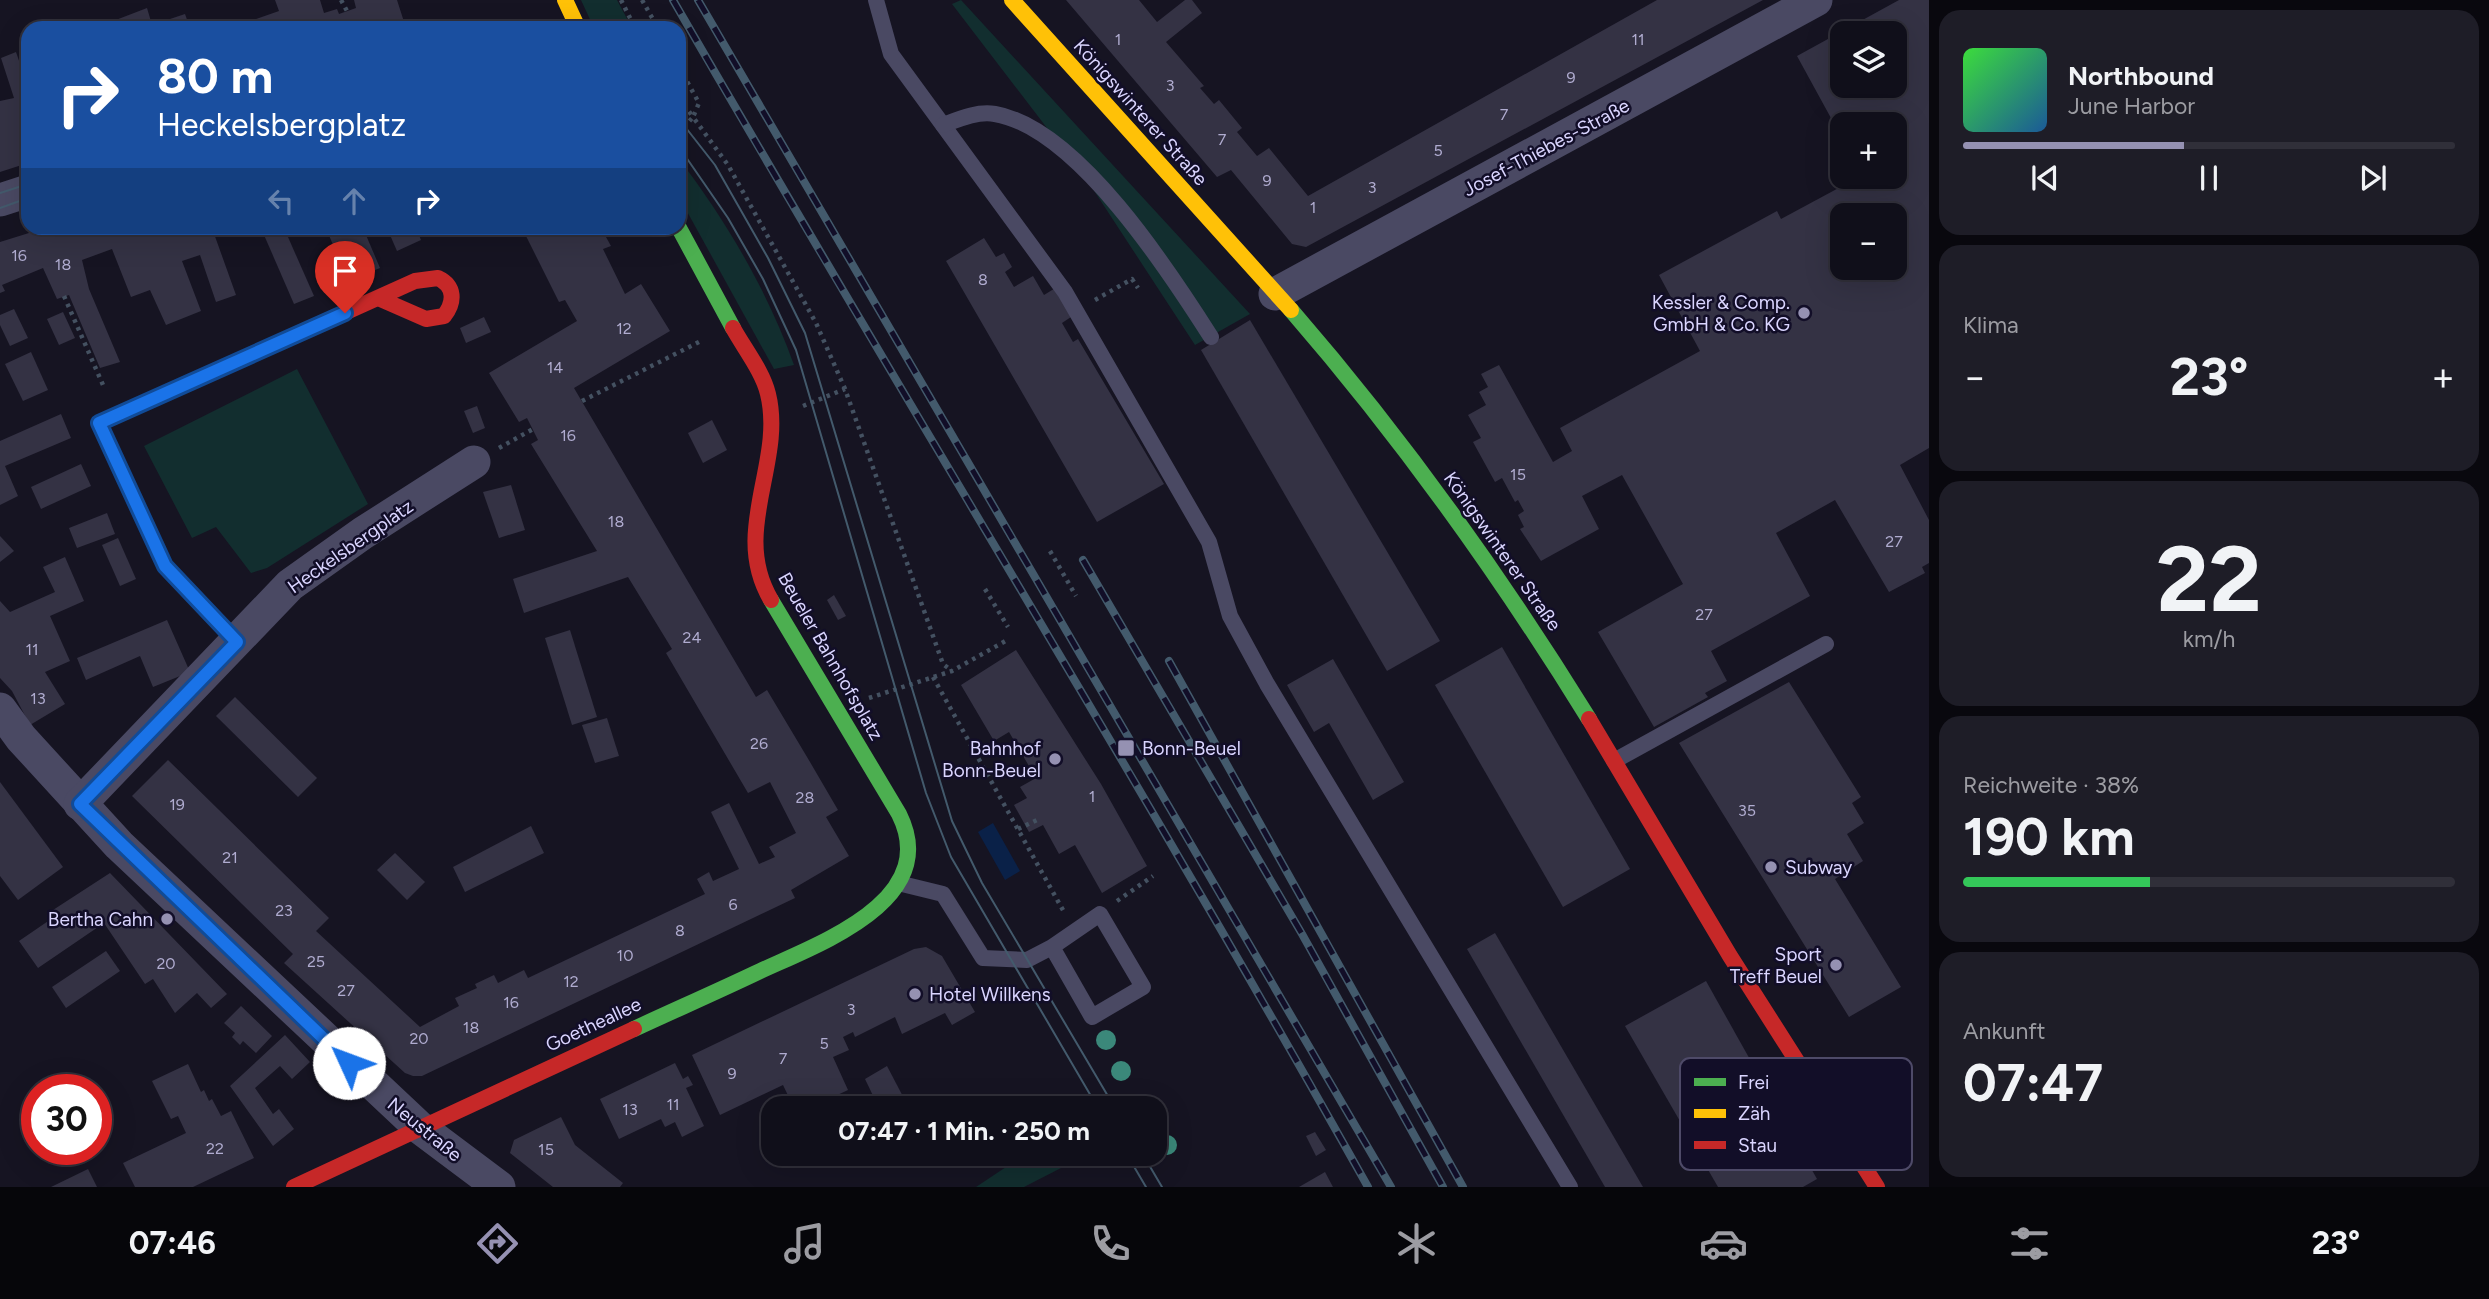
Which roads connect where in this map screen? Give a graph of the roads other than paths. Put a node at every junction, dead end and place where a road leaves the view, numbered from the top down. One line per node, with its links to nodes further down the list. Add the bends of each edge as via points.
1 (565, 0): 5 (street)
2 (876, 0): 6 (lane, via 891,54)
3 (1012, 0): 10 (street, Königswinterer Straße)
4 (1816, 0): 10 (street, Josef-Thiebes-Straße)
5 (575, 21)
6 (943, 125): 12 (lane, via 968,115 994,114 1024,124 1047,140 1091,176 1134,223); 27 (lane, via 1065,292 1209,542 1230,616 1267,684)
7 (21, 194): 8 (street)
8 (0, 201)
9 (683, 235): 20 (street, Beueler Bahnhofsplatz, via 768,393 771,422 753,529 758,572 906,831 907,854)
10 (1275, 294): 18 (street, Königswinterer Straße, via 1391,430 1452,510)
11 (378, 298): 14 (street, via 99,423 165,566)
12 (1211, 337)
13 (474, 462): 14 (street, Heckelsbergplatz, via 290,584)
14 (237, 642): 19 (street, Heckelsbergplatz)
15 (1826, 644): 18 (lane)
16 (0, 709): 17 (street, Neustraße)
17 (11, 746): 19 (street, Neustraße)
18 (1614, 761): 22 (street, Königswinterer Straße)
19 (80, 804): 23 (street, Neustraße)
20 (898, 883): 21 (lane, via 943,894 983,957 1027,960); 23 (street, Goetheallee, via 882,906 844,932)
21 (1052, 947): 21 (lane, via 1092,1017 1143,986 1100,914)
22 (1795, 1058)
23 (419, 1127): 25 (street, Goetheallee); 26 (street, Neustraße)
24 (1866, 1170): 28 (street, Königswinterer Straße)
25 (294, 1187)
26 (499, 1187)
27 (1570, 1187)
28 (1877, 1187)

